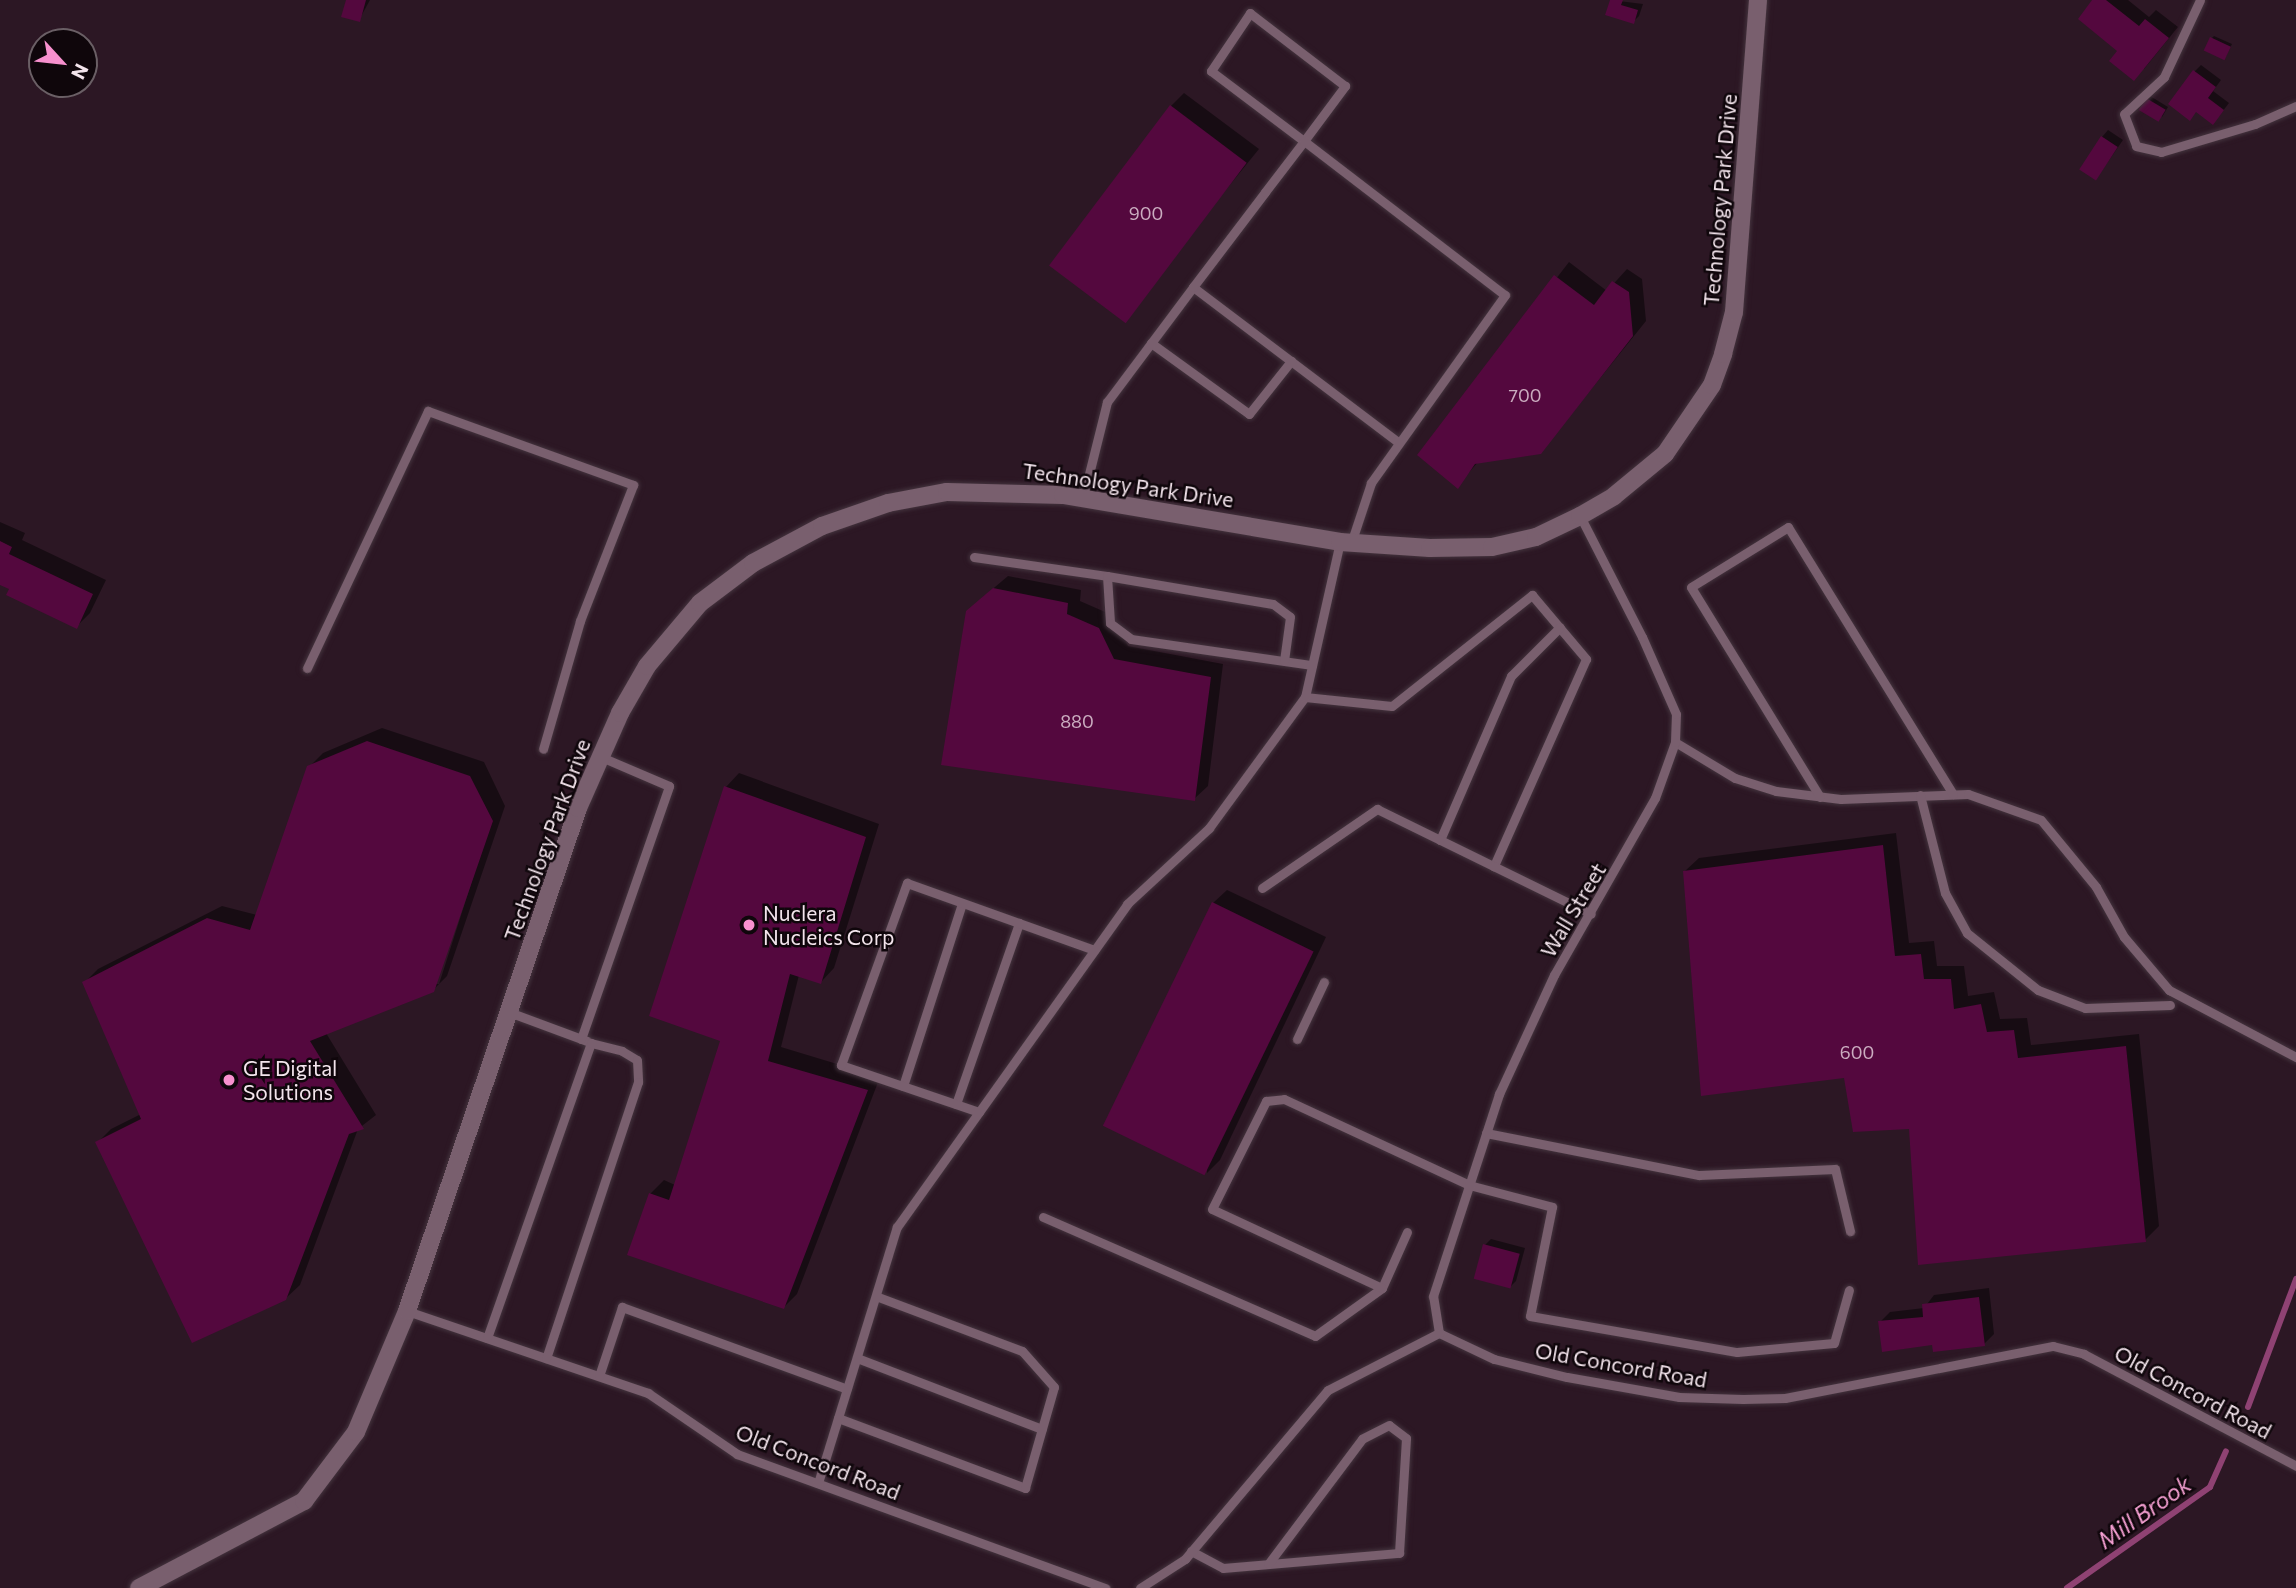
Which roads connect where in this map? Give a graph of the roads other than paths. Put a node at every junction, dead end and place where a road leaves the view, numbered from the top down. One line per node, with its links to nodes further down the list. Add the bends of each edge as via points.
1 (1758, 0): 10 (street, Technology Park Drive, via 1734,312 1723,354 1712,385 1665,454 1614,496)
2 (2200, 0): 3 (lane, via 2164,76 2124,114 2137,146 2161,152 2255,124)
3 (2296, 106)
4 (1304, 141): 4 (lane, via 1345,86 1250,13 1211,71); 5 (lane); 8 (lane, via 1505,295)
5 (1193, 287): 6 (lane); 7 (lane)
6 (1152, 342): 7 (lane, via 1249,414); 9 (lane, via 1107,401)
7 (1291, 361): 8 (lane)
8 (1399, 443): 11 (lane, via 1371,483)
9 (1083, 498): 11 (street, Technology Park Drive); 21 (street, Technology Park Drive, via 947,492 888,503 799,538 753,563 700,603 674,630 640,678)
10 (1580, 516): 11 (street, Technology Park Drive, via 1536,537 1492,547); 19 (lane, Wall Street, via 1676,714)
11 (1345, 542): 16 (lane)
12 (974, 557): 13 (lane)
13 (1107, 576): 15 (lane, via 1110,624 1131,639); 15 (lane, via 1273,604 1290,617)
14 (1560, 628): 18 (lane, via 1532,595 1392,706); 25 (lane, via 1511,676); 26 (lane, via 1587,659)
15 (1284, 661): 16 (lane)
16 (1312, 665): 18 (lane)
17 (307, 668): 20 (lane, via 428,411 633,485 580,621)
18 (1305, 697): 31 (lane, via 1209,828 1127,904)
19 (1675, 742): 24 (lane, via 1735,778 1776,791); 29 (lane, Wall Street, via 1655,798)
20 (542, 748)
21 (601, 757): 34 (street, Technology Park Drive, via 578,808); 35 (lane, via 669,786)
22 (1953, 794): 23 (lane); 24 (lane, via 1788,527 1691,587); 38 (lane, via 2000,802 2042,820 2096,887 2124,937 2169,990)
23 (1920, 795): 24 (lane); 33 (lane, via 1945,893 1967,933 2038,990 2085,1007)
24 (1821, 797)
25 (1440, 840): 26 (lane); 27 (lane, via 1377,809)
26 (1494, 866): 29 (lane)
27 (1262, 888)
28 (962, 903): 30 (lane); 39 (lane); 39 (lane, via 907,883 841,1065)
29 (1591, 914): 42 (lane, Wall Street, via 1554,975)
30 (1019, 923): 31 (lane); 40 (lane)
31 (1094, 950): 41 (lane)
32 (1324, 982): 36 (lane)
33 (2170, 1005)
34 (509, 1012): 35 (lane); 50 (street, Technology Park Drive)
35 (581, 1039): 37 (lane)
36 (1297, 1039)
37 (592, 1043): 52 (lane); 53 (lane, via 637,1060 638,1082)
38 (2296, 1057)
39 (903, 1086): 40 (lane)
40 (956, 1104): 41 (lane)
41 (979, 1112): 49 (lane, via 897,1227)
42 (1486, 1133): 43 (lane, Wall Street); 45 (lane, via 1699,1175 1835,1170)
43 (1469, 1185): 47 (lane, via 1284,1099 1266,1101 1212,1209); 48 (lane, via 1552,1207 1530,1316 1737,1352 1834,1343); 51 (lane, Wall Street, via 1433,1296)
44 (1043, 1217): 47 (lane, via 1315,1336)
45 (1850, 1231)
46 (1406, 1232): 47 (lane)
47 (1382, 1288)
48 (1849, 1290)
49 (876, 1296): 54 (lane); 58 (lane, via 1022,1351 1054,1387)
50 (407, 1311): 52 (lane, Old Concord Road); 63 (street, Technology Park Drive, via 356,1432 304,1502)
51 (1439, 1333): 59 (lane, Old Concord Road, via 1494,1359 1567,1377 1679,1397 1743,1399 1786,1398 2053,1346 2084,1354); 61 (lane, via 1328,1390)
52 (487, 1338): 53 (lane, Old Concord Road)
53 (546, 1358): 55 (lane, Old Concord Road)
54 (857, 1358): 56 (lane); 58 (lane)
55 (600, 1376): 56 (lane, via 622,1307); 60 (lane, Old Concord Road, via 648,1392 737,1454)
56 (847, 1390): 57 (lane)
57 (838, 1418): 58 (lane, via 1025,1488); 60 (lane)
58 (1042, 1429)
59 (2296, 1466)
60 (817, 1483): 64 (lane, Old Concord Road)
61 (1191, 1551): 62 (lane, via 1223,1568); 65 (lane)
62 (1268, 1564): 62 (lane, via 1399,1553 1406,1438 1389,1425 1362,1439)
63 (139, 1588)
64 (1105, 1588)
65 (1140, 1588)

